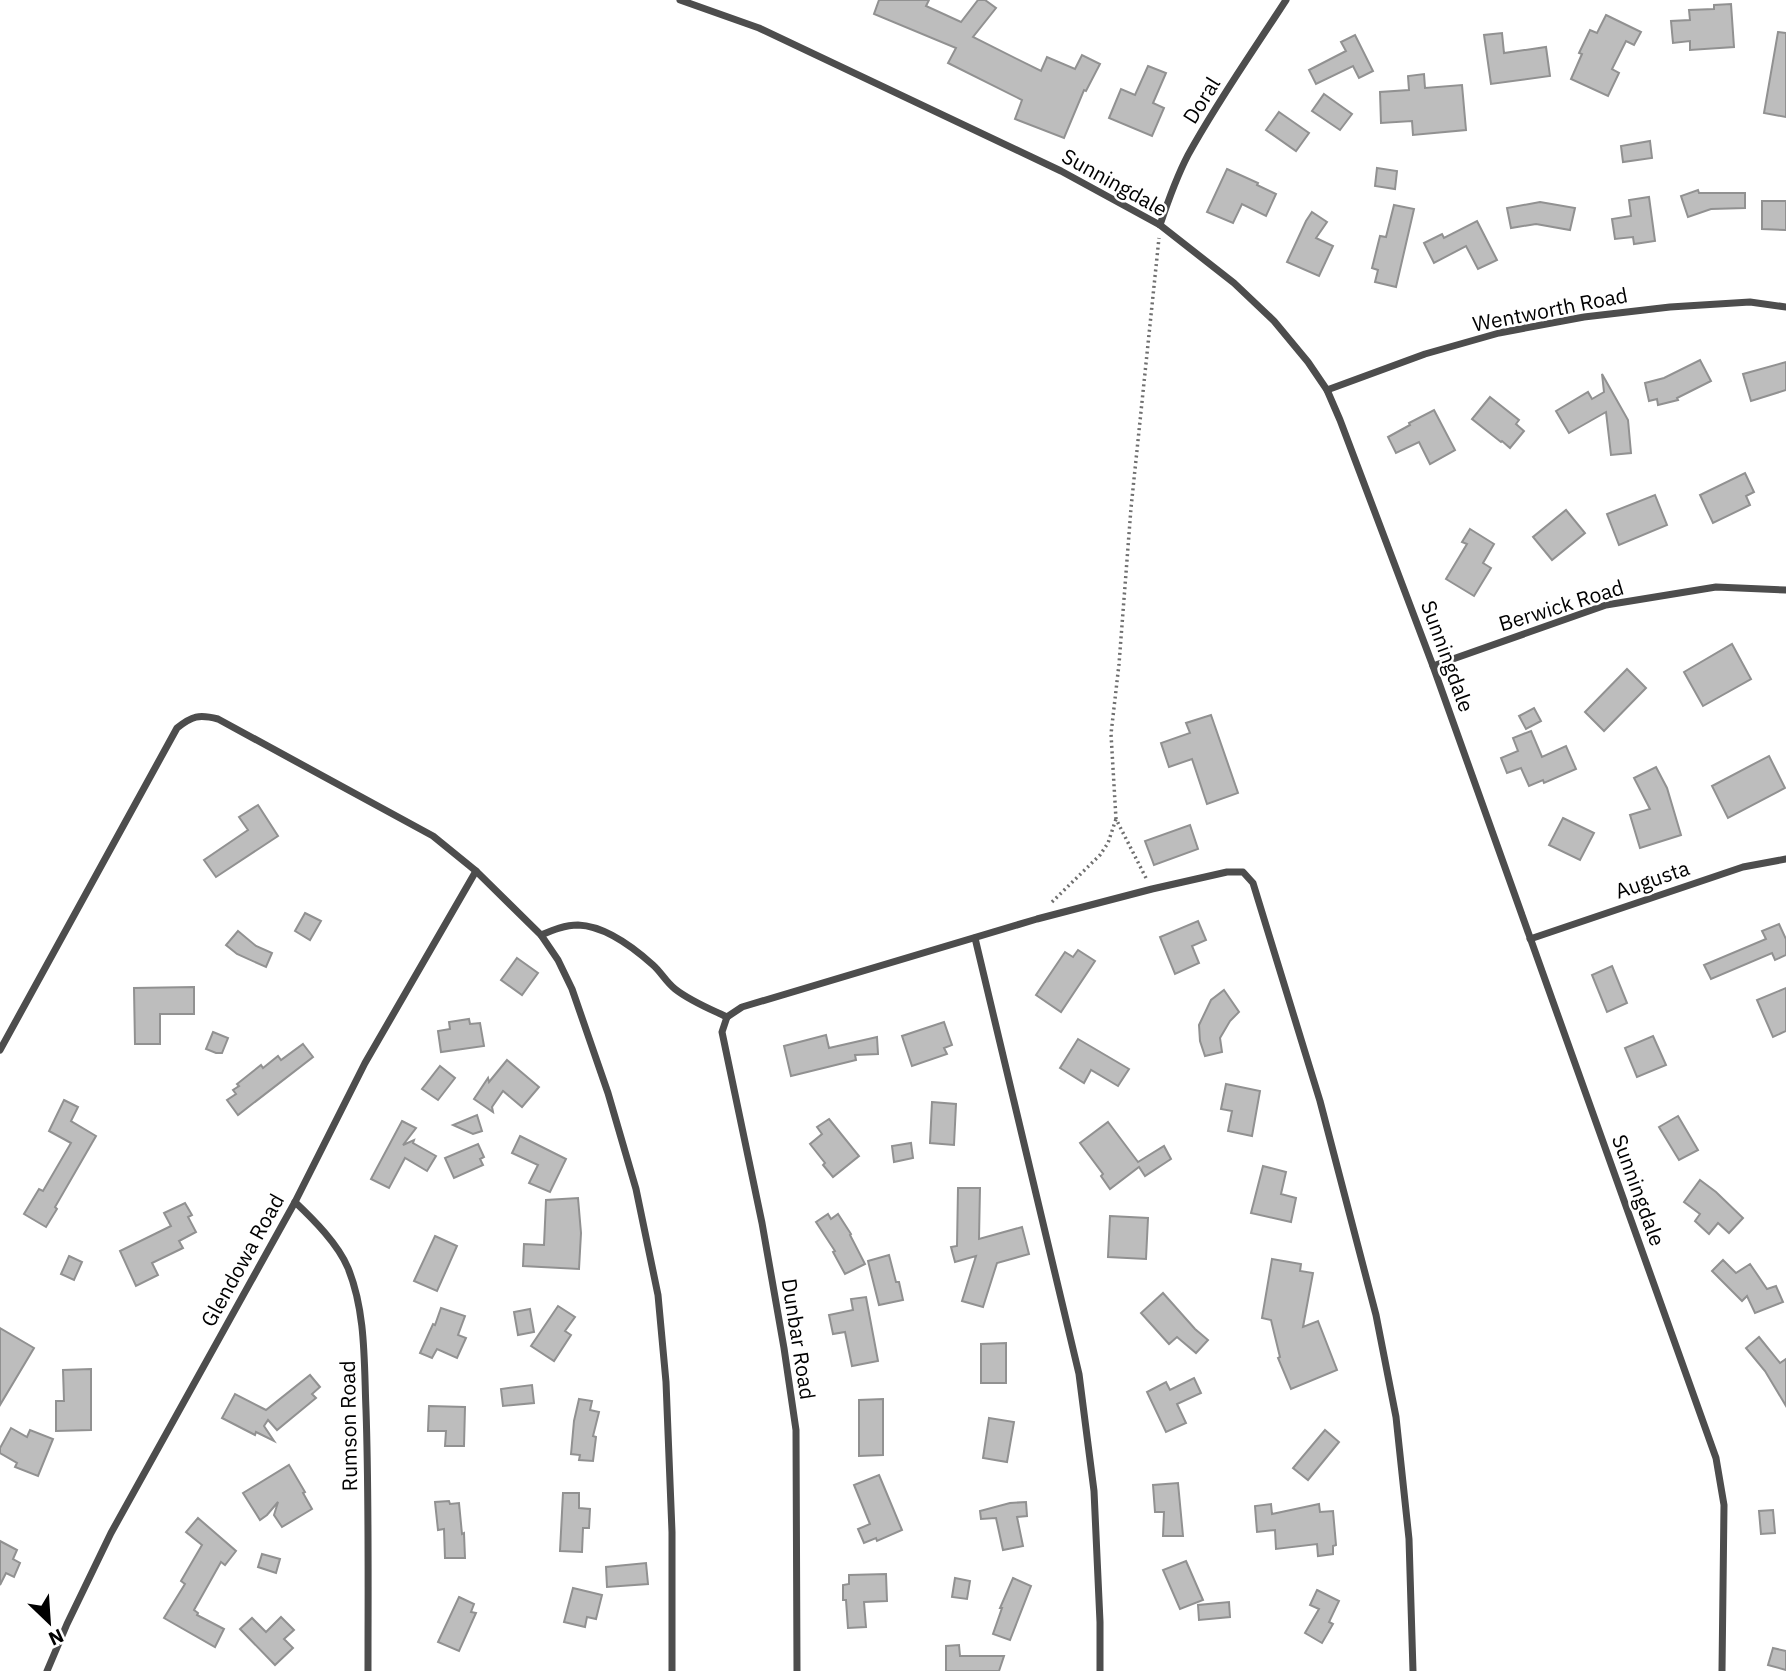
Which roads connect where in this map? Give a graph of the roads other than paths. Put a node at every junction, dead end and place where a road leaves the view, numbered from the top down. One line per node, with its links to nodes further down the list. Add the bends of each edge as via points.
1 (680, 0): 3 (street, Sunningdale, via 759,28 1061,172)
2 (1286, 0): 3 (street, Doral, via 1188,156)
3 (1160, 225): 5 (street, Sunningdale, via 1274,321)
4 (1786, 307): 5 (street, Wentworth Road, via 1750,302 1584,317 1499,333 1425,354)
5 (1327, 390): 7 (street, Sunningdale)
6 (1786, 590): 7 (street, Berwick Road, via 1716,587 1606,605)
7 (1433, 666): 12 (street, Sunningdale)
8 (1786, 859): 12 (street, Augusta, via 1743,867)
9 (476, 870): 10 (street); 14 (street, via 433,836 218,719 187,720 177,728); 15 (street, Glendowa Road, via 365,1063)
10 (541, 935): 13 (street, via 564,926 601,929 654,966 673,988); 18 (street, via 572,989 608,1093 636,1189 658,1295 673,1532)
11 (975, 938): 13 (street, via 742,1007); 20 (street, via 1079,1374 1094,1491); 21 (street, via 1227,872 1243,872 1253,883 1320,1101 1376,1315 1396,1417 1409,1539)
12 (1530, 939): 22 (street, Sunningdale, via 1716,1458 1724,1505)
13 (727, 1017): 19 (street, Dunbar Road, via 722,1032 762,1223 796,1430)
14 (0, 1050)
15 (295, 1202): 16 (street, Glendowa Road, via 111,1533); 17 (street, Rumson Road, via 323,1230 347,1266 357,1294 367,1443)
16 (47, 1671)
17 (368, 1671)
18 (672, 1671)
19 (797, 1671)
20 (1100, 1671)
21 (1413, 1671)
22 (1722, 1671)

